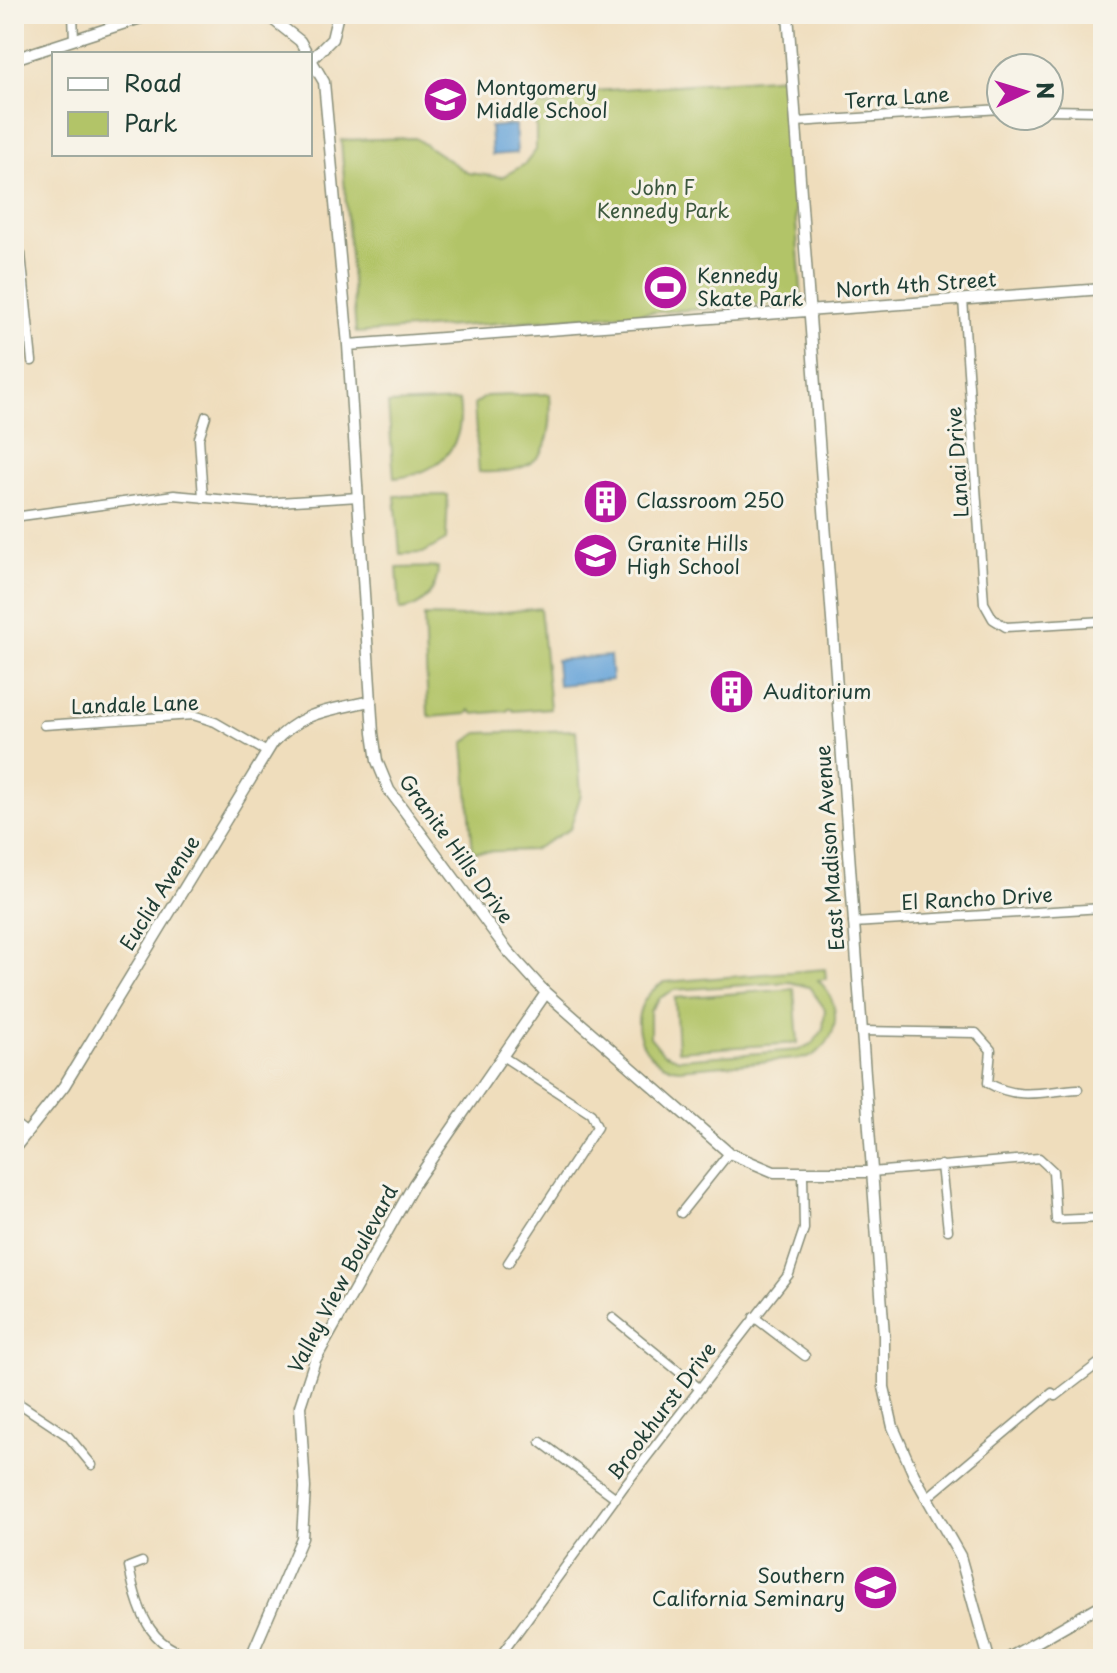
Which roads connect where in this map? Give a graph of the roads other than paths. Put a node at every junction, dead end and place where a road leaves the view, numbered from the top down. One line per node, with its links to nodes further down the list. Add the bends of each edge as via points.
1 (73, 14): 6 (street)
2 (153, 14): 6 (street)
3 (266, 14): 7 (street, Granite Hills Drive)
4 (338, 14): 8 (street, via 332,39)
5 (788, 14): 13 (street, East Madison Avenue)
6 (74, 40): 9 (street)
7 (308, 52)
8 (313, 58): 18 (street, Granite Hills Drive, via 324,82 332,138)
9 (14, 59)
10 (985, 110): 13 (street, Terra Lane)
11 (1065, 110): 12 (street)
12 (1103, 111)
13 (796, 122): 17 (street, East Madison Avenue)
14 (14, 237): 19 (street, via 21,254)
15 (1103, 289): 16 (street, North 4th Street)
16 (963, 299): 17 (street, North 4th Street); 24 (street, Lanai Drive, via 984,603 994,620 1014,628)
17 (810, 310): 18 (street, North 4th Street); 29 (street, East Madison Avenue)
18 (348, 345): 21 (street, Granite Hills Drive)
19 (32, 361)
20 (206, 416): 22 (street, via 199,438)
21 (359, 497): 22 (street, via 262,503); 25 (street, Granite Hills Drive)
22 (203, 498): 23 (street, via 174,495)
23 (14, 517)
24 (1103, 621)
25 (370, 701): 27 (street, Euclid Avenue, via 309,715); 30 (street, Granite Hills Drive, via 375,752 389,790 507,950)
26 (44, 725): 27 (street, Landale Lane, via 193,715)
27 (267, 752): 35 (street, Euclid Avenue, via 64,1086)
28 (1103, 908): 29 (street, El Rancho Drive)
29 (853, 923): 31 (street, East Madison Avenue)
30 (546, 993): 32 (street, Valley View Boulevard); 37 (street, Granite Hills Drive)
31 (861, 1031): 33 (street, via 976,1033 991,1050 988,1083 1031,1096); 39 (street, East Madison Avenue)
32 (502, 1056): 44 (street, via 591,1114 597,1127); 58 (street, Valley View Boulevard, via 414,1184 315,1360 300,1406 302,1538)
33 (1078, 1089)
34 (14, 1123): 35 (street)
35 (27, 1133): 36 (street, Euclid Avenue)
36 (14, 1149)
37 (729, 1153): 40 (street, Granite Hills Drive, via 760,1169); 41 (street)
38 (941, 1165): 39 (street, Granite Hills Drive); 42 (street, Granite Hills Drive, via 1039,1158 1053,1171 1056,1220); 43 (street)
39 (871, 1172): 40 (street, Granite Hills Drive); 53 (street, East Madison Avenue, via 884,1387 893,1427)
40 (803, 1174): 45 (street, Brookhurst Drive, via 804,1229 797,1257)
41 (681, 1213)
42 (1103, 1218)
43 (948, 1230)
44 (508, 1263)
45 (754, 1317): 47 (street); 49 (street, Brookhurst Drive)
46 (613, 1318): 49 (street)
47 (805, 1356)
48 (1103, 1360): 53 (street, via 1056,1396 1052,1393)
49 (699, 1388): 54 (street, Brookhurst Drive)
50 (14, 1400): 52 (street, via 68,1436)
51 (541, 1442): 54 (street)
52 (92, 1465)
53 (928, 1497): 59 (street, East Madison Avenue, via 960,1556)
54 (616, 1498): 57 (street, Brookhurst Drive)
55 (142, 1562): 58 (street, via 129,1567 157,1640 202,1656)
56 (1103, 1604): 60 (street)
57 (503, 1652)
58 (251, 1658)
59 (989, 1659)
60 (1007, 1659)

